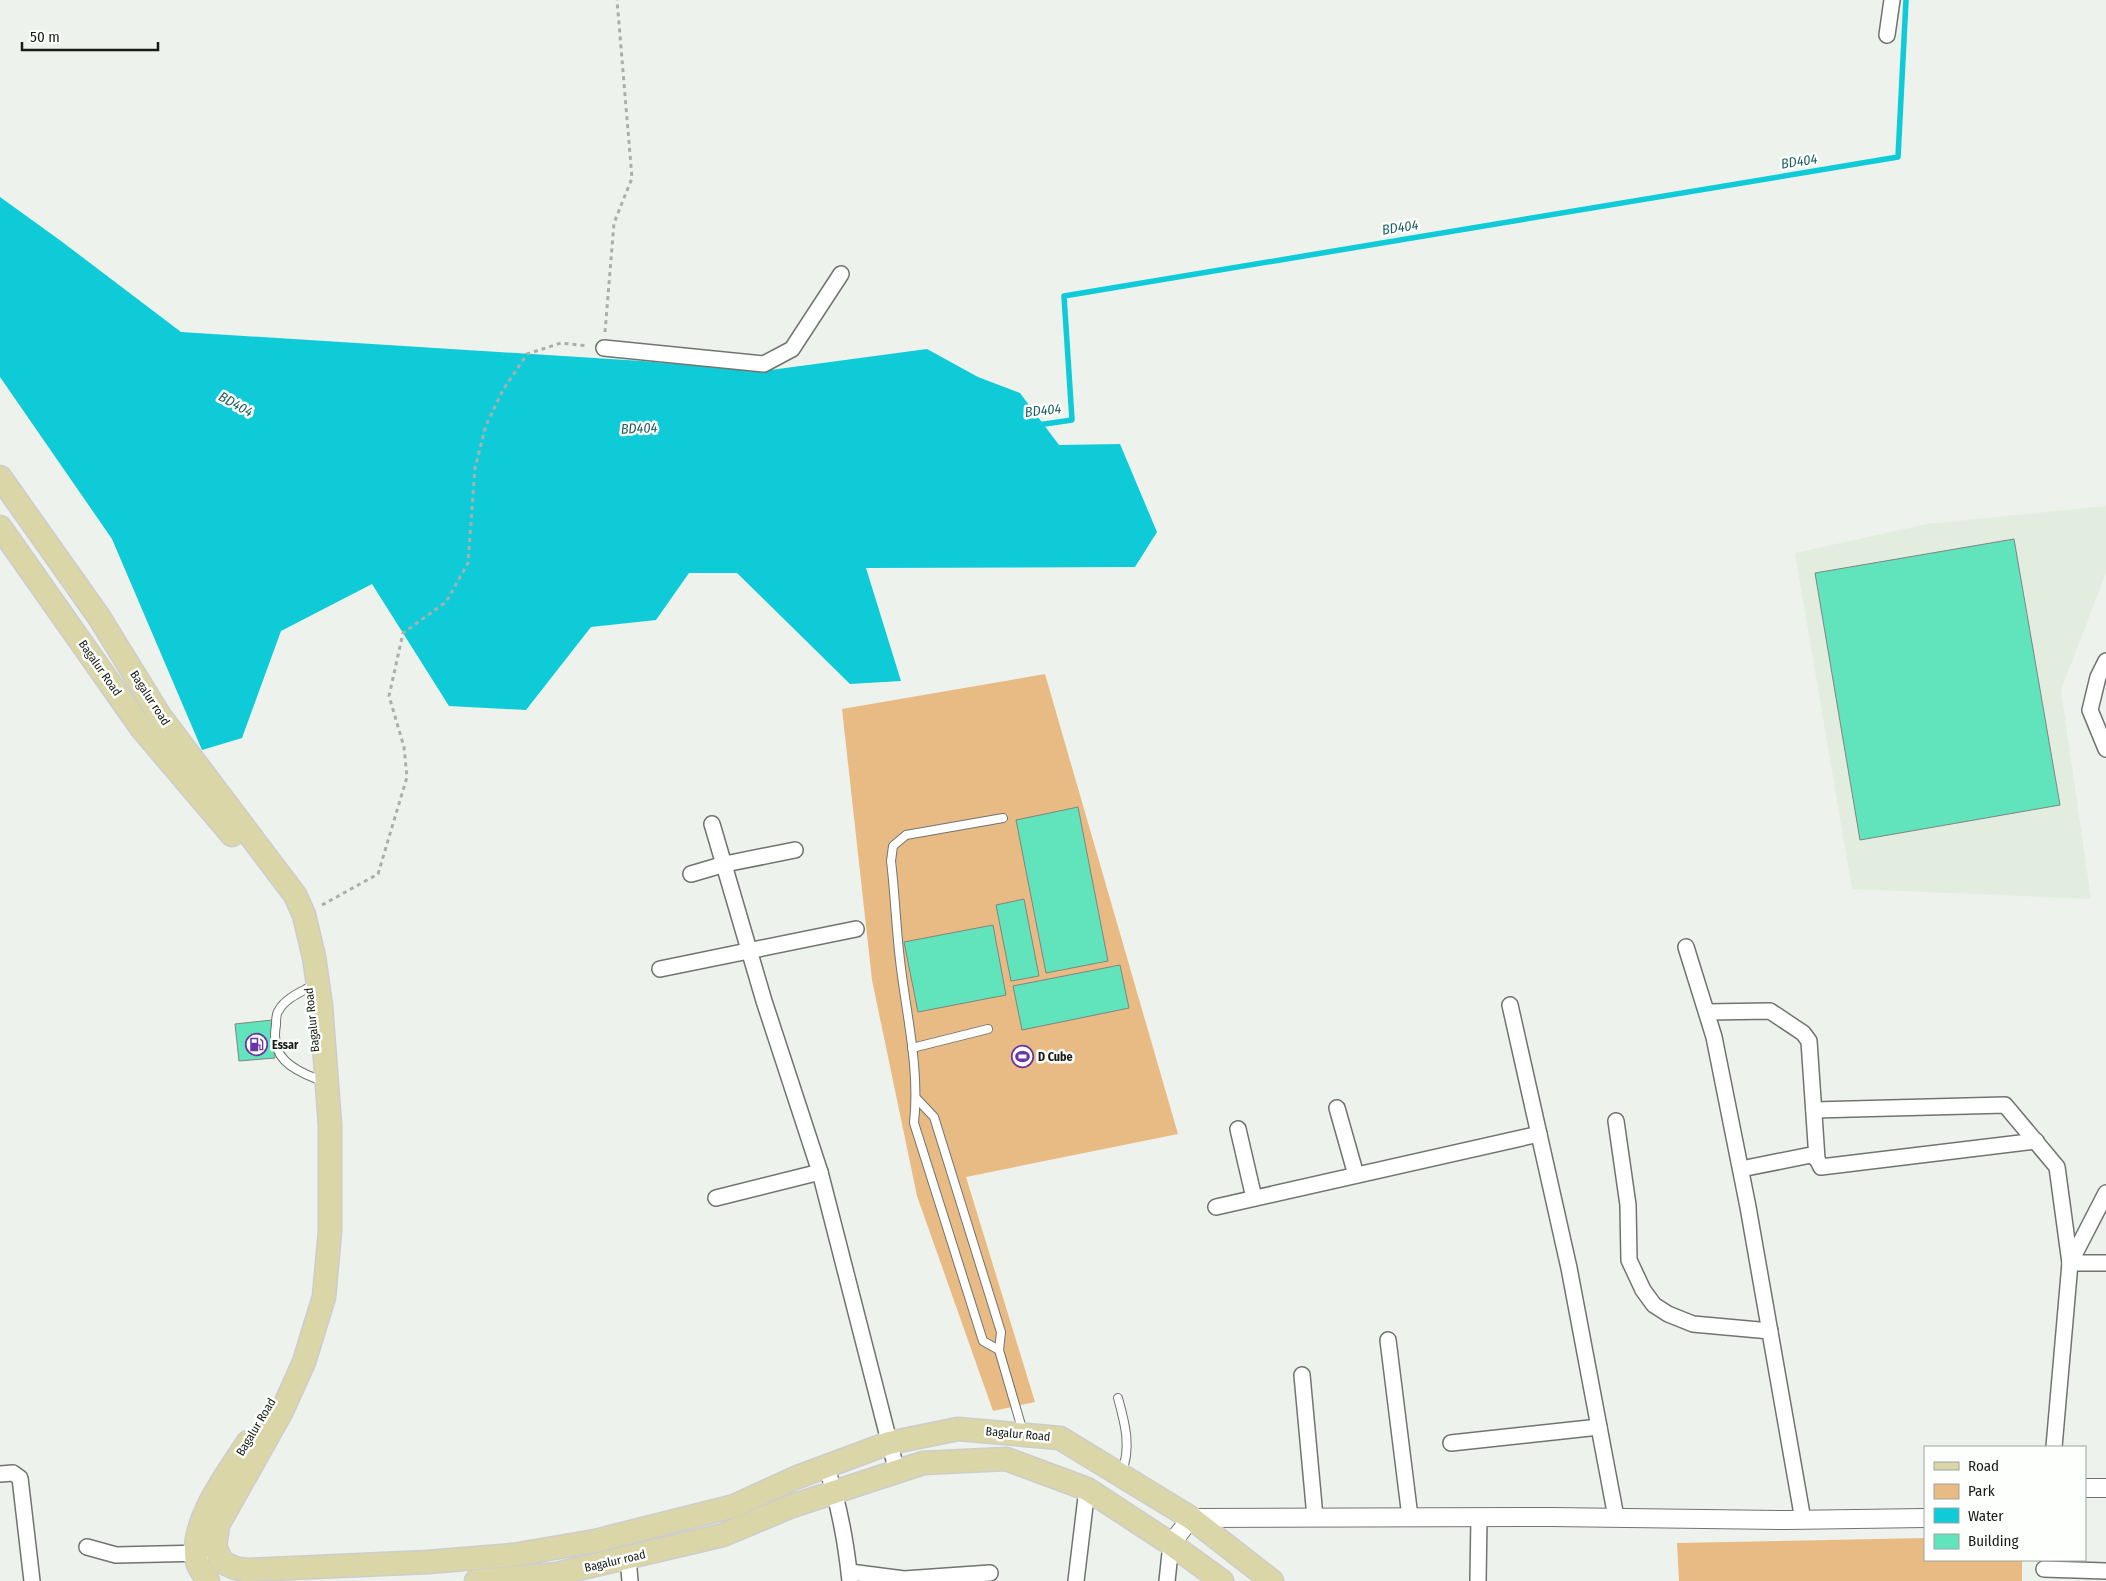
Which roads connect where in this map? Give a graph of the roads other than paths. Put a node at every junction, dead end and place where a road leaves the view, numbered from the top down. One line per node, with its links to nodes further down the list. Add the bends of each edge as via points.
1 (1892, 0): 2 (street)
2 (1887, 35)
3 (841, 274): 4 (street, via 792,349 764,364)
4 (604, 348)
5 (0, 477): 14 (main road, Bagalur road, via 99,617 160,716 295,895)
6 (0, 526): 14 (main road, Bagalur Road, via 142,729)
7 (2106, 661): 8 (street, via 2098,677 2090,710)
8 (2106, 749)
9 (1003, 818): 23 (lane, via 906,835 893,846 891,861 900,959)
10 (712, 824): 12 (street)
11 (795, 850): 12 (street)
12 (725, 864): 13 (street); 17 (street)
13 (691, 874)
14 (298, 918): 19 (main road, Bagalur Road); 70 (main road, Bagalur Road, via 314,957 330,1125 330,1230 324,1297 304,1362 282,1411 218,1525)
15 (856, 929): 17 (street)
16 (1686, 947): 21 (street)
17 (749, 950): 18 (street); 34 (street)
18 (660, 969)
19 (310, 987): 24 (main road, Bagalur Road); 24 (lane, via 278,1010 276,1046 283,1060 301,1073)
20 (1510, 1005): 30 (street)
21 (1707, 1012): 27 (street, via 1770,1011 1803,1033 1809,1041); 33 (street)
22 (988, 1030): 23 (lane)
23 (912, 1048): 25 (lane)
24 (318, 1079): 70 (main road, Bagalur Road, via 316,1284 294,1356 268,1412 205,1510 196,1544)
25 (917, 1100): 44 (lane, via 934,1117 1001,1332); 44 (lane, via 914,1123 983,1341)
26 (1337, 1108): 35 (street)
27 (1814, 1110): 31 (street, via 2005,1105); 32 (street)
28 (1616, 1121): 42 (street, via 1628,1205 1629,1260 1654,1305 1693,1324)
29 (1238, 1129): 37 (street)
30 (1539, 1134): 35 (street); 47 (street, via 1569,1268)
31 (2036, 1141): 32 (street, via 1830,1167 1821,1167); 40 (street, via 2057,1167)
32 (1817, 1159): 33 (street, via 1811,1155)
33 (1741, 1169): 42 (street)
34 (820, 1172): 36 (street); 50 (street)
35 (1356, 1175): 37 (street)
36 (716, 1198)
37 (1254, 1198): 39 (street)
38 (2104, 1201): 40 (street)
39 (1216, 1207)
40 (2070, 1263): 41 (street); 51 (street)
41 (2106, 1263)
42 (1770, 1331): 66 (street)
43 (1388, 1340): 61 (street)
44 (999, 1350): 48 (lane)
45 (1302, 1375): 60 (street)
46 (1118, 1398): 55 (lane, via 1127,1443 1126,1462)
47 (1599, 1427): 49 (street); 64 (street)
48 (1024, 1435): 50 (main road, Bagalur Road, via 958,1429); 55 (main road, Bagalur Road, via 1060,1438)
49 (1451, 1442)
50 (889, 1443): 52 (main road, Bagalur Road); 53 (street)
51 (2054, 1446)
52 (826, 1466): 59 (street); 70 (main road, Bagalur Road, via 734,1506 595,1541 513,1555 246,1570 235,1568)
53 (897, 1472): 58 (main road, Bagalur Road, via 923,1464 1006,1459); 59 (main road, Bagalur Road)
54 (0, 1474): 78 (street, via 13,1473 20,1478)
55 (1120, 1475): 63 (main road, Bagalur Road)
56 (2086, 1488): 57 (street)
57 (2106, 1488)
58 (1087, 1489): 68 (main road, Bagalur Road); 82 (street)
59 (835, 1492): 67 (main road, Bagalur Road); 77 (street, via 847,1551)
60 (1314, 1517): 61 (street); 63 (street)
61 (1410, 1517): 62 (street)
62 (1479, 1517): 64 (street); 86 (street)
63 (1191, 1518): 68 (street); 85 (main road, Bagalur Road)
64 (1616, 1518): 66 (street)
65 (1924, 1518): 66 (street)
66 (1802, 1520)
67 (723, 1534): 71 (main road, Bagalur road)
68 (1171, 1544): 83 (street); 84 (main road, Bagalur Road)
69 (87, 1547): 70 (street, via 116,1555)
70 (214, 1556): 79 (main road, Bagalur Road, via 197,1562)
71 (628, 1558): 75 (main road, Bagalur road); 81 (street)
72 (2044, 1570): 73 (street)
73 (2106, 1571)
74 (990, 1573): 77 (street, via 904,1579)
75 (580, 1575): 76 (main road, Bagalur road)
76 (533, 1578): 80 (main road, Bagalur road)
77 (848, 1578)
78 (32, 1581)
79 (210, 1581)
80 (476, 1581)
81 (630, 1581)
82 (1076, 1581)
83 (1167, 1581)
84 (1222, 1581)
85 (1272, 1581)
86 (1478, 1581)

